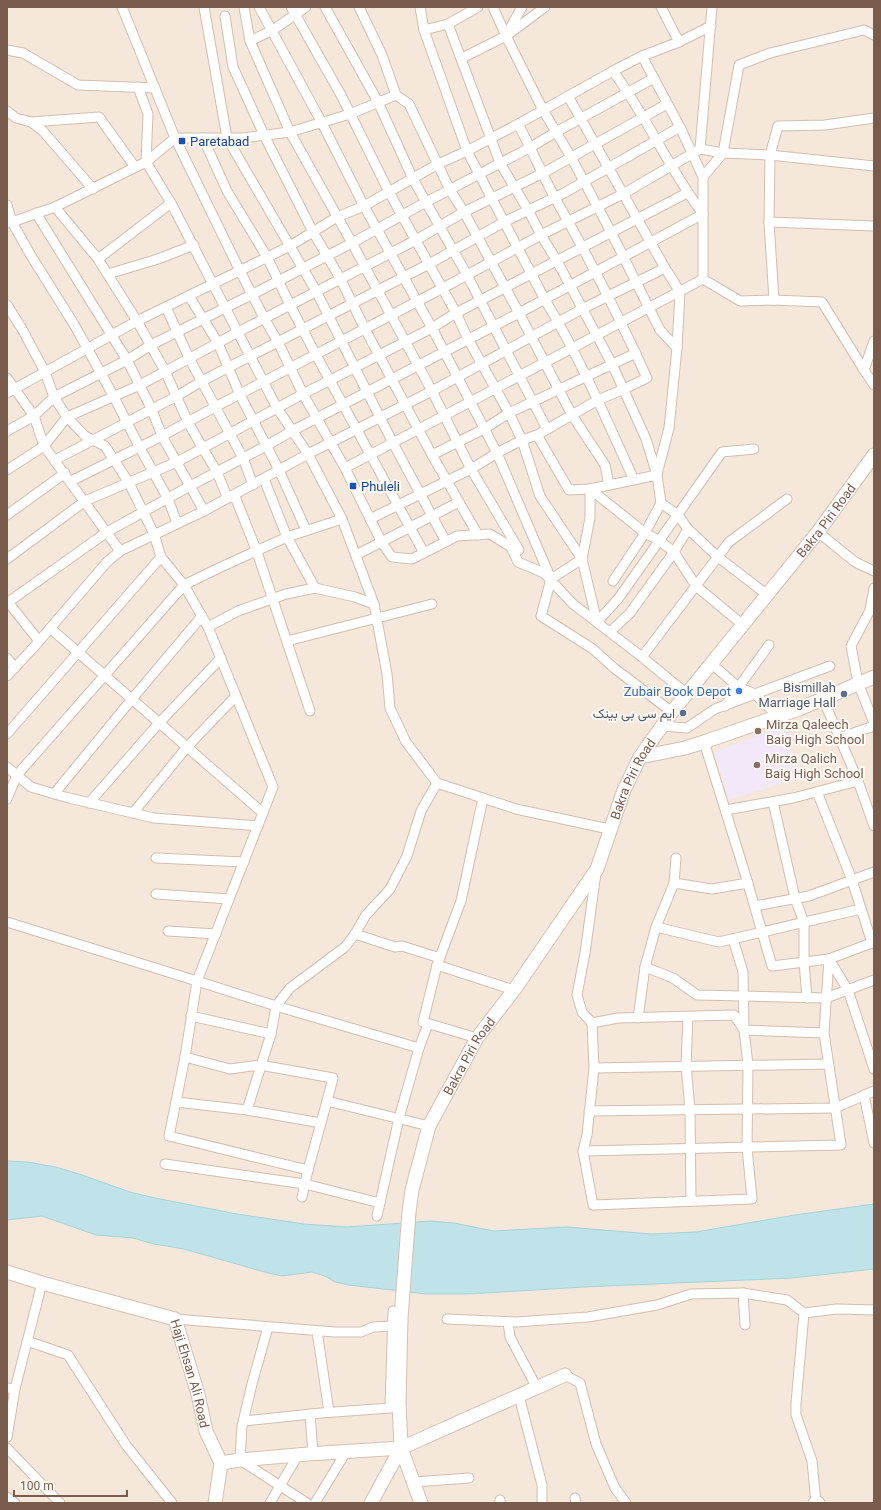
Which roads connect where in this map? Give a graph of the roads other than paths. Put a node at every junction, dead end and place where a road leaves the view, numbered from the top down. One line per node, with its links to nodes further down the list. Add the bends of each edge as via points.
1 (122, 7): 31 (street)
2 (204, 7): 52 (street)
3 (244, 7): 23 (street)
4 (259, 7): 19 (street)
5 (306, 7): 15 (street)
6 (325, 7): 35 (street)
7 (359, 7): 33 (street, via 382,55)
8 (420, 7): 20 (street)
9 (478, 7): 17 (street)
10 (493, 7): 22 (street)
11 (522, 7): 22 (street)
12 (545, 7): 22 (street)
13 (661, 7): 24 (street)
14 (712, 7): 18 (street)
15 (293, 11): 19 (street); 39 (street)
16 (225, 16): 49 (street, via 233,67)
17 (448, 24): 20 (street); 27 (street)
18 (711, 26): 24 (street); 58 (street)
19 (272, 30): 23 (street); 44 (street)
20 (424, 30): 57 (street)
21 (874, 35): 59 (street, via 864,30 770,52 739,65)
22 (506, 36): 27 (street); 37 (street)
23 (250, 41): 47 (street)
24 (679, 42): 26 (street)
25 (7, 50): 30 (street, via 23,53 78,85)
26 (642, 56): 28 (street); 29 (street)
27 (462, 58): 53 (street)
28 (613, 71): 32 (street); 34 (street)
29 (654, 78): 32 (street); 36 (street)
30 (138, 87): 31 (street); 62 (street, via 148,114)
31 (155, 88): 50 (street)
32 (628, 92): 40 (street); 42 (street)
33 (396, 95): 35 (street); 64 (street, via 408,104)
34 (568, 96): 37 (street); 42 (street)
35 (378, 102): 39 (street); 72 (street)
36 (667, 104): 40 (street); 46 (street)
37 (543, 110): 45 (street); 48 (street)
38 (7, 112): 43 (street, via 16,118)
39 (350, 114): 44 (street); 77 (street)
40 (644, 117): 54 (street); 55 (street)
41 (874, 118): 60 (street, via 824,125 778,126)
42 (581, 119): 48 (street); 55 (street)
43 (31, 122): 67 (street, via 99,117); 75 (street, via 43,131)
44 (322, 123): 47 (street); 85 (street)
45 (518, 124): 53 (street); 56 (street)
46 (680, 127): 54 (street); 58 (street)
47 (290, 132): 49 (street); 93 (street)
48 (556, 132): 56 (street); 61 (street)
49 (264, 135): 52 (street); 102 (street)
50 (175, 138): 51 (street); 62 (street); 125 (street)
51 (203, 138): 52 (street); 116 (street, via 227,191)
52 (227, 138): 110 (street)
53 (490, 138): 57 (street); 63 (street)
54 (657, 141): 65 (street); 68 (street)
55 (595, 144): 61 (street); 68 (street)
56 (531, 147): 63 (street); 69 (street)
57 (467, 151): 64 (street); 70 (street)
58 (696, 151): 59 (street); 65 (street); 71 (street)
59 (723, 153): 60 (street); 71 (street)
60 (770, 156): 66 (street); 98 (street)
61 (571, 157): 69 (street); 73 (street)
62 (146, 162): 67 (street); 83 (street)
63 (500, 163): 70 (street); 74 (street)
64 (438, 164): 72 (street); 76 (street)
65 (671, 166): 78 (street); 79 (street)
66 (874, 166)
67 (135, 167): 75 (street)
68 (608, 168): 73 (street); 79 (street)
69 (543, 173): 74 (street); 80 (street)
70 (479, 175): 76 (street); 81 (street)
71 (703, 177): 91 (street)
72 (413, 179): 77 (street); 82 (street)
73 (583, 181): 80 (street); 87 (street)
74 (514, 186): 81 (street); 88 (street)
75 (93, 189): 86 (street)
76 (450, 190): 82 (street); 89 (street)
77 (389, 192): 85 (street); 92 (street)
78 (687, 193): 91 (street); 94 (street)
79 (623, 194): 87 (street); 94 (street)
80 (555, 197): 88 (street); 95 (street)
81 (491, 198): 89 (street); 97 (street)
82 (426, 202): 92 (street); 99 (street)
83 (172, 203): 109 (street); 118 (street)
84 (7, 205): 96 (street)
85 (364, 206): 93 (street); 101 (street)
86 (55, 207): 90 (street); 118 (street)
87 (597, 207): 95 (street); 103 (street)
88 (528, 210): 97 (street); 104 (street)
89 (464, 212): 99 (street); 105 (street)
90 (36, 213): 96 (street); 172 (street)
91 (703, 214): 108 (street); 132 (street)
92 (402, 215): 101 (street); 106 (street)
93 (337, 217): 102 (street); 107 (street)
94 (637, 218): 103 (street); 108 (street)
95 (569, 221): 104 (street); 111 (street)
96 (10, 222): 183 (street)
97 (504, 222): 105 (street); 112 (street)
98 (770, 222): 100 (street); 146 (street)
99 (440, 226): 106 (street); 113 (street)
100 (874, 226)
101 (377, 229): 107 (street); 114 (street)
102 (313, 232): 110 (street); 115 (street)
103 (611, 232): 111 (street); 117 (street)
104 (541, 235): 112 (street); 119 (street)
105 (477, 237): 113 (street); 120 (street)
106 (416, 240): 114 (street); 121 (street)
107 (352, 243): 115 (street); 122 (street)
108 (650, 243): 117 (street); 124 (street)
109 (194, 244): 127 (street, via 158,259); 135 (street)
110 (290, 246): 116 (street); 123 (street)
111 (582, 247): 119 (street); 126 (street)
112 (518, 248): 120 (street); 128 (street)
113 (452, 251): 121 (street); 129 (street)
114 (391, 253): 122 (street); 130 (street)
115 (327, 255): 123 (street); 131 (street)
116 (268, 257): 125 (street); 133 (street)
117 (623, 257): 126 (street); 134 (street)
118 (98, 259): 127 (street)
119 (557, 261): 128 (street); 136 (street)
120 (491, 262): 129 (street); 137 (street)
121 (429, 264): 130 (street); 138 (street)
122 (365, 267): 131 (street); 140 (street)
123 (302, 268): 133 (street); 139 (street)
124 (665, 268): 134 (street); 141 (street)
125 (240, 271): 135 (street); 142 (street)
126 (595, 271): 136 (street); 144 (street)
127 (108, 274): 162 (street)
128 (532, 274): 137 (street); 145 (street)
129 (467, 275): 138 (street); 147 (street)
130 (404, 276): 140 (street); 148 (street)
131 (340, 278): 139 (street); 149 (street)
132 (703, 279): 141 (street); 146 (street, via 740,301)
133 (278, 281): 142 (street); 151 (street)
134 (636, 282): 144 (street); 154 (street)
135 (214, 284): 143 (street); 153 (street)
136 (570, 284): 145 (street); 155 (street)
137 (505, 287): 147 (street); 157 (street)
138 (443, 288): 148 (street); 156 (street)
139 (316, 291): 151 (street); 158 (street)
140 (377, 291): 149 (street); 159 (street)
141 (680, 292): 154 (street); 182 (street)
142 (253, 294): 153 (street); 160 (street)
143 (189, 296): 152 (street); 161 (street)
144 (607, 296): 155 (street); 164 (street)
145 (544, 298): 157 (street); 163 (street)
146 (774, 300): 199 (street, via 822,302)
147 (480, 301): 156 (street); 165 (street)
148 (417, 302): 159 (street); 167 (street)
149 (352, 303): 158 (street); 168 (street)
150 (7, 305): 201 (street)
151 (290, 305): 160 (street); 166 (street)
152 (166, 307): 162 (street); 169 (street)
153 (226, 308): 161 (street); 170 (street)
154 (650, 308): 164 (street); 182 (street, via 660,330)
155 (582, 309): 163 (street); 171 (street)
156 (456, 312): 167 (street); 174 (street)
157 (519, 313): 165 (street); 173 (street)
158 (328, 315): 166 (street); 178 (street)
159 (390, 316): 168 (street); 175 (street)
160 (264, 318): 170 (street); 177 (street)
161 (203, 319): 169 (street); 179 (street)
162 (137, 321): 172 (street); 180 (street)
163 (558, 322): 173 (street); 181 (street)
164 (621, 322): 171 (street); 186 (street)
165 (494, 325): 174 (street); 184 (street)
166 (304, 328): 177 (street); 187 (street)
167 (432, 328): 175 (street); 185 (street)
168 (365, 329): 178 (street); 189 (street)
169 (177, 332): 180 (street); 190 (street)
170 (238, 332): 179 (street); 188 (street)
171 (596, 334): 181 (street); 194 (street)
172 (112, 336): 183 (street); 191 (street)
173 (532, 336): 184 (street); 192 (street)
174 (468, 339): 185 (street); 193 (street)
175 (405, 341): 189 (street); 195 (street)
176 (874, 341): 199 (street)
177 (278, 342): 188 (street); 197 (street)
178 (341, 342): 187 (street); 198 (street)
179 (218, 343): 190 (street); 196 (street)
180 (151, 345): 191 (street); 200 (street)
181 (572, 348): 192 (street); 205 (street)
182 (677, 348): 277 (street, via 669,428)
183 (88, 349): 201 (street); 202 (street)
184 (506, 349): 193 (street); 203 (street)
185 (444, 352): 195 (street); 204 (street)
186 (636, 353): 194 (street); 215 (street, via 647,378)
187 (316, 355): 197 (street); 208 (street)
188 (251, 356): 196 (street); 210 (street)
189 (380, 356): 198 (street); 207 (street)
190 (189, 358): 200 (street); 209 (street)
191 (126, 360): 202 (street); 211 (street)
192 (544, 362): 203 (street); 214 (street)
193 (481, 364): 204 (street); 213 (street)
194 (612, 364): 205 (street); 215 (street)
195 (418, 365): 207 (street); 218 (street)
196 (228, 368): 209 (street); 220 (street)
197 (291, 368): 210 (street); 219 (street)
198 (355, 368): 208 (street); 217 (street)
199 (864, 370): 212 (street)
200 (165, 371): 211 (street); 221 (street)
201 (45, 372): 216 (street); 222 (street)
202 (100, 372): 222 (street); 223 (street)
203 (519, 376): 213 (street); 226 (street)
204 (457, 377): 218 (street); 225 (street)
205 (586, 377): 214 (street); 224 (street)
206 (7, 378): 216 (street)
207 (393, 379): 217 (street); 228 (street)
208 (331, 380): 219 (street); 227 (street)
209 (202, 381): 221 (street); 229 (street)
210 (264, 382): 220 (street); 230 (street)
211 (140, 385): 223 (street); 231 (street)
212 (874, 385)
213 (496, 389): 225 (street); 232 (street)
214 (560, 390): 226 (street); 233 (street)
215 (624, 390): 224 (street); 277 (street, via 646,439)
216 (11, 391): 234 (street)
217 (367, 391): 227 (street); 237 (street)
218 (432, 391): 228 (street); 236 (street)
219 (303, 394): 230 (street); 238 (street)
220 (240, 395): 229 (street); 239 (street)
221 (177, 396): 231 (street); 241 (street)
222 (54, 397): 234 (street); 235 (street)
223 (114, 397): 235 (street); 240 (street)
224 (598, 400): 233 (street); 279 (street)
225 (471, 402): 236 (street); 242 (street)
226 (533, 402): 232 (street); 243 (street)
227 (344, 404): 238 (street); 244 (street)
228 (407, 404): 237 (street); 245 (street)
229 (215, 407): 241 (street); 248 (street)
230 (277, 408): 239 (street); 246 (street)
231 (152, 410): 240 (street); 250 (street)
232 (509, 413): 242 (street); 252 (street)
233 (572, 415): 243 (street); 284 (street, via 605,465)
234 (34, 416): 247 (street); 256 (street)
235 (67, 417): 251 (street, via 84,436); 256 (street)
236 (445, 417): 245 (street); 253 (street)
237 (381, 418): 244 (street); 255 (street)
238 (316, 419): 246 (street); 254 (street)
239 (254, 421): 248 (street); 257 (street)
240 (128, 422): 251 (street); 258 (street)
241 (188, 422): 250 (street); 259 (street)
242 (484, 429): 253 (street); 261 (street)
243 (547, 429): 249 (street)
244 (358, 430): 254 (street); 263 (street)
245 (419, 430): 255 (street); 264 (street)
246 (292, 431): 257 (street); 262 (street)
247 (7, 432)
248 (229, 433): 259 (street); 266 (street)
249 (537, 435): 252 (street); 286 (street, via 569,490)
250 (162, 436): 258 (street); 269 (street)
251 (93, 440): 267 (street); 268 (street, via 105,446)
252 (522, 440): 261 (street); 323 (street, via 540,496)
253 (458, 441): 264 (street); 271 (street)
254 (330, 443): 262 (street); 270 (street)
255 (393, 443): 263 (street); 287 (street)
256 (44, 446): 267 (street); 272 (street)
257 (266, 446): 266 (street); 273 (street)
258 (140, 448): 268 (street); 276 (street)
259 (202, 448): 269 (street); 274 (street)
260 (754, 448): 298 (street, via 722,452)
261 (497, 453): 271 (street); 326 (street)
262 (308, 454): 273 (street); 300 (street)
263 (371, 455): 270 (street); 294 (street)
264 (432, 455): 280 (street)
265 (874, 455): 307 (street, Bakra Piri Road)
266 (243, 458): 274 (street); 283 (street)
267 (55, 460): 275 (street)
268 (114, 461): 281 (street); 282 (street)
269 (177, 462): 276 (street); 285 (street)
270 (345, 468): 301 (street)
271 (471, 469): 280 (street); 324 (street)
272 (7, 470)
273 (279, 470): 278 (street); 305 (street)
274 (217, 472): 285 (street); 288 (street, via 226,494)
275 (65, 473): 281 (street); 297 (street)
276 (154, 473): 282 (street); 289 (street)
277 (657, 475): 279 (street); 293 (street)
278 (264, 479): 283 (street); 311 (street)
279 (634, 480): 284 (street)
280 (447, 481): 287 (street); 292 (street)
281 (71, 482): 291 (street)
282 (129, 483): 291 (street); 296 (street)
283 (253, 484): 288 (street)
284 (610, 485): 286 (street)
285 (190, 486): 289 (street); 295 (street)
286 (590, 489): 309 (street); 323 (street, via 590,518)
287 (421, 493): 294 (street); 299 (street)
288 (231, 496): 295 (street); 316 (street, via 236,499)
289 (168, 499): 296 (street); 302 (street)
290 (787, 499): 321 (street, via 729,542)
291 (85, 501): 306 (street); 322 (street)
292 (459, 502): 299 (street); 310 (street)
293 (661, 503): 298 (street); 309 (street)
294 (397, 504): 301 (street); 303 (street)
295 (204, 511): 302 (street)
296 (142, 512): 306 (street); 308 (street)
297 (7, 515)
298 (678, 515): 304 (street); 312 (street)
299 (433, 516): 303 (street); 313 (street)
300 (342, 519): 305 (street); 319 (street)
301 (370, 519): 314 (street)
302 (177, 523): 308 (street)
303 (411, 528): 314 (street); 318 (street)
304 (688, 529): 317 (street); 321 (street)
305 (306, 530): 311 (street)
306 (107, 532): 315 (street); 334 (street)
307 (818, 532): 325 (street, via 855,562); 332 (street, Bakra Piri Road)
308 (154, 534): 315 (street); 320 (street)
309 (645, 534): 312 (street); 327 (street)
310 (478, 535): 313 (street, via 457,536); 324 (street, via 490,534 512,547 518,562)
311 (287, 537): 316 (street); 330 (street)
312 (660, 541): 317 (street); 339 (street)
313 (446, 542): 318 (street)
314 (382, 543): 318 (street, via 392,558 412,559); 319 (street)
315 (120, 551): 342 (street, via 107,562)
316 (257, 552): 328 (street); 333 (street)
317 (674, 552): 329 (street); 343 (street, via 630,613)
318 (424, 553)
319 (356, 555): 335 (street)
320 (161, 557): 328 (street); 347 (street)
321 (718, 557): 329 (street); 332 (street)
322 (7, 559)
323 (582, 559): 326 (street); 339 (street)
324 (528, 567): 326 (street, via 544,573)
325 (874, 571)
326 (551, 580): 339 (street, via 573,604); 366 (street, via 541,616 593,649)
327 (613, 581)
328 (184, 585): 337 (street); 355 (street)
329 (696, 586): 340 (street); 348 (street)
330 (315, 588): 333 (street); 335 (street)
331 (874, 588): 357 (street, via 870,610 851,646)
332 (766, 594): 340 (street, Bakra Piri Road)
333 (273, 598): 341 (street, via 238,611); 345 (street)
334 (8, 603): 344 (street)
335 (374, 604): 338 (street)
336 (432, 604): 338 (street)
337 (202, 616): 341 (street); 362 (street)
338 (377, 618): 345 (street); 380 (street, via 390,708 406,742)
339 (598, 622): 343 (street)
340 (743, 625): 351 (street, Bakra Piri Road)
341 (208, 627): 350 (street)
342 (50, 628): 344 (street); 347 (street)
343 (610, 632): 348 (street)
344 (39, 641): 353 (street)
345 (287, 641): 365 (street)
346 (769, 645): 358 (street)
347 (78, 653): 355 (street); 372 (street)
348 (642, 657): 359 (street)
349 (7, 658): 353 (street)
350 (221, 658): 361 (street); 368 (street)
351 (712, 664): 358 (street); 359 (street, Bakra Piri Road)
352 (830, 666): 360 (street)
353 (15, 668): 354 (street)
354 (7, 676)
355 (105, 676): 362 (street); 378 (street)
356 (874, 677): 357 (street)
357 (858, 683): 363 (street); 369 (street)
358 (738, 687): 360 (street); 364 (street)
359 (687, 694): 366 (street, Bakra Piri Road)
360 (755, 694): 364 (street); 367 (street)
361 (236, 696): 375 (street); 389 (street, via 273,787)
362 (132, 699): 368 (street); 382 (street)
363 (823, 699): 367 (street); 373 (street)
364 (725, 706): 370 (street, via 715,709 687,728)
365 (310, 711)
366 (672, 712): 370 (street, Bakra Piri Road)
367 (778, 716): 374 (street)
368 (159, 723): 375 (street); 386 (street)
369 (874, 723)
370 (662, 726): 376 (street, Bakra Piri Road)
371 (874, 726): 373 (street)
372 (7, 734)
373 (839, 738): 379 (street)
374 (704, 742): 376 (street); 387 (street)
375 (187, 747): 388 (street); 389 (street)
376 (640, 757): 392 (street, Bakra Piri Road)
377 (7, 767): 378 (street)
378 (17, 775): 382 (street, via 31,787); 384 (street)
379 (858, 781): 381 (street); 391 (street)
380 (437, 783): 383 (street); 412 (street, via 422,811 408,856 390,888 366,915)
381 (817, 792): 385 (street); 398 (street)
382 (54, 794): 386 (street)
383 (483, 798): 392 (street, via 516,809); 416 (street, via 461,901)
384 (7, 799)
385 (773, 802): 387 (street); 402 (street)
386 (89, 803): 388 (street)
387 (726, 810): 400 (street)
388 (133, 813): 390 (street, via 154,818)
389 (263, 813): 390 (street)
390 (258, 826): 395 (street)
391 (874, 826)
392 (609, 829): 396 (street, Bakra Piri Road)
393 (156, 858): 395 (street)
394 (676, 858): 399 (street)
395 (244, 862): 403 (street)
396 (596, 869): 421 (street, Bakra Piri Road); 430 (street, via 586,953 577,995 582,1012)
397 (874, 872): 398 (street)
398 (852, 880): 402 (street, via 809,896); 405 (street)
399 (674, 883): 400 (street, via 712,889); 408 (street)
400 (748, 883): 404 (street)
401 (156, 894): 403 (street)
402 (795, 898): 404 (street); 407 (street)
403 (229, 899): 411 (street)
404 (755, 906): 410 (street)
405 (861, 909): 407 (street); 414 (street)
406 (7, 922): 420 (street)
407 (804, 923): 410 (street); 417 (street)
408 (656, 927): 413 (street, via 719,942); 418 (street)
409 (168, 931): 411 (street)
410 (763, 933): 413 (street); 417 (street, via 772,966)
411 (216, 934): 420 (street)
412 (355, 934): 416 (street, via 395,947 402,946); 426 (street, via 345,947 290,988)
413 (733, 939): 423 (street, via 743,972)
414 (873, 942): 415 (street)
415 (829, 959): 417 (street); 422 (street); 425 (street)
416 (439, 962): 421 (street); 431 (street, via 423,1022)
417 (804, 962): 424 (street)
418 (644, 967): 423 (street, via 673,978 696,995); 429 (street)
419 (874, 980): 422 (street)
420 (197, 981): 426 (street); 427 (street)
421 (514, 990): 435 (street, Bakra Piri Road)
422 (848, 990): 425 (street); 443 (street)
423 (744, 996): 424 (street); 432 (street)
424 (807, 998): 425 (street)
425 (826, 998): 433 (street)
426 (276, 1006): 434 (street); 436 (street)
427 (191, 1016): 434 (street); 437 (street)
428 (688, 1017): 429 (street); 432 (street, via 734,1015); 441 (street)
429 (638, 1018): 430 (street, via 618,1018)
430 (592, 1023): 442 (street)
431 (428, 1024): 435 (street); 436 (street)
432 (744, 1030): 433 (street); 440 (street)
433 (824, 1033): 438 (street)
434 (270, 1034): 439 (street)
435 (477, 1038): 455 (street, Bakra Piri Road)
436 (419, 1048): 453 (street)
437 (185, 1057): 439 (street, via 230,1069); 447 (street)
438 (828, 1064): 440 (street); 448 (street)
439 (260, 1065): 446 (street, via 333,1078); 450 (street)
440 (748, 1065): 441 (street); 449 (street)
441 (686, 1066): 442 (street); 451 (street)
442 (594, 1068): 452 (street)
443 (874, 1069)
444 (874, 1091): 445 (street)
445 (864, 1095): 448 (street); 456 (street)
446 (327, 1101): 453 (street); 454 (street)
447 (176, 1102): 450 (street); 461 (street, via 169,1136)
448 (835, 1108): 449 (street); 457 (street, via 841,1145)
449 (747, 1109): 451 (street); 457 (street)
450 (247, 1110): 454 (street)
451 (690, 1110): 452 (street); 458 (street)
452 (590, 1111): 459 (street)
453 (399, 1118): 455 (street); 465 (street)
454 (321, 1123): 461 (street)
455 (429, 1126): 490 (street, Bakra Piri Road, via 412,1190 409,1212 402,1301 399,1402)
456 (874, 1143)
457 (747, 1148): 458 (street); 464 (street, via 752,1199)
458 (690, 1149): 459 (street); 464 (street)
459 (583, 1151): 464 (street, via 593,1205)
460 (165, 1164): 462 (street)
461 (308, 1170): 462 (street)
462 (305, 1184): 463 (street); 465 (street)
463 (302, 1197)
464 (691, 1201)
465 (380, 1203): 466 (street)
466 (377, 1216)
467 (7, 1272): 468 (street, Haji Ehsan Ali Road)
468 (42, 1283): 473 (street, Haji Ehsan Ali Road); 480 (street)
469 (743, 1293): 472 (street, via 787,1300); 475 (street, via 691,1294 657,1305 588,1317); 476 (street)
470 (874, 1310): 472 (street, via 836,1309)
471 (393, 1311): 477 (street)
472 (804, 1313): 513 (street, via 796,1415 812,1461)
473 (175, 1319): 478 (street); 495 (street, Haji Ehsan Ali Road, via 198,1394 206,1431)
474 (447, 1319): 475 (street)
475 (508, 1322): 482 (street, via 510,1338)
476 (745, 1325)
477 (392, 1326): 479 (street, via 373,1327 361,1332); 485 (street, via 390,1408)
478 (268, 1327): 479 (street); 487 (street)
479 (317, 1331): 485 (street)
480 (27, 1341): 483 (street); 503 (street, via 68,1355 126,1445)
481 (565, 1375): 482 (street); 499 (street, via 580,1383 596,1444)
482 (537, 1388): 484 (street)
483 (11, 1389): 488 (street)
484 (519, 1396): 490 (street); 510 (street, via 542,1485)
485 (328, 1412): 486 (street)
486 (310, 1414): 487 (street); 492 (street)
487 (244, 1421): 494 (street)
488 (7, 1437)
489 (7, 1448): 502 (street)
490 (401, 1448): 491 (street); 497 (street); 508 (street)
491 (346, 1452): 492 (street); 507 (street)
492 (313, 1454): 493 (street)
493 (298, 1455): 494 (street); 498 (street)
494 (240, 1460): 495 (street); 498 (street)
495 (221, 1463): 504 (street)
496 (469, 1478): 497 (street)
497 (414, 1482): 509 (street)
498 (280, 1486): 505 (street); 506 (street)
499 (615, 1488): 511 (street); 512 (street)
500 (7, 1497): 501 (street)
501 (15, 1503)
502 (60, 1503)
503 (172, 1503)
504 (215, 1503)
505 (270, 1503)
506 (307, 1503)
507 (315, 1503)
508 (371, 1503)
509 (421, 1503)
510 (542, 1503)
511 (619, 1503)
512 (626, 1503)
513 (816, 1503)

